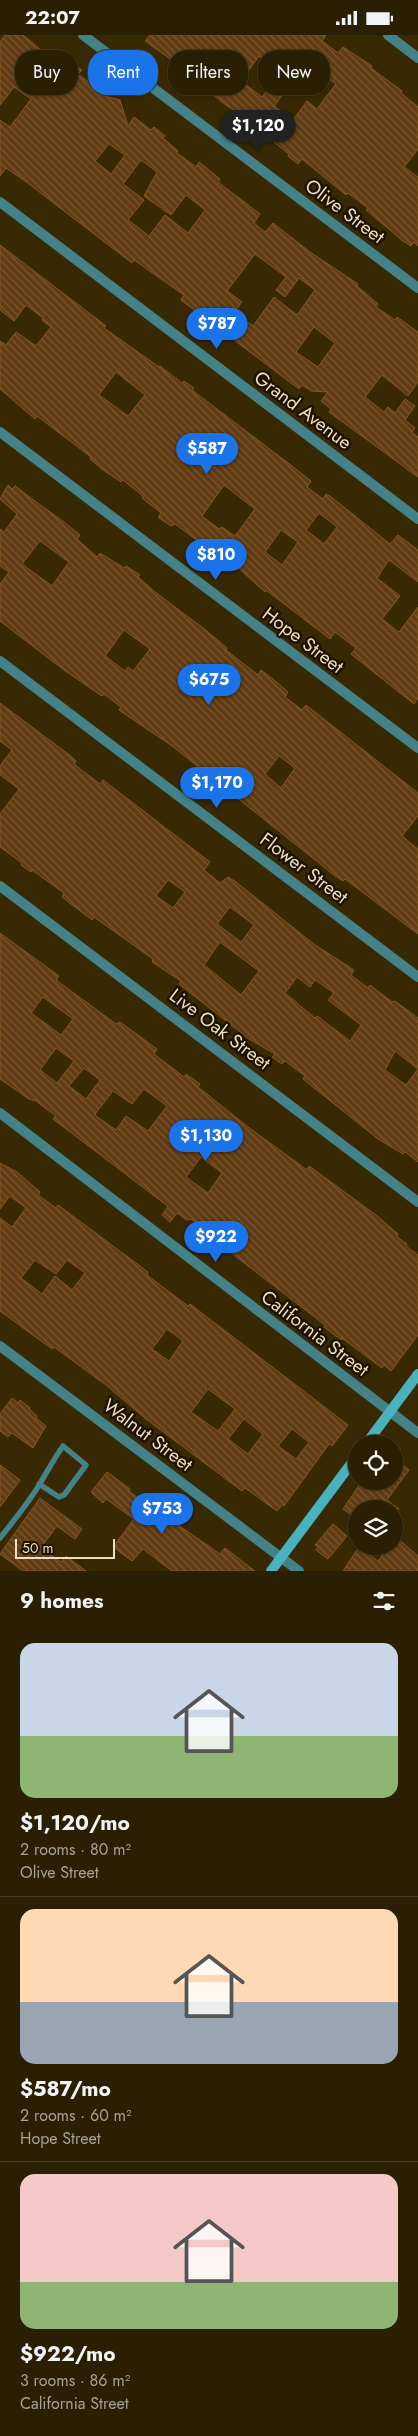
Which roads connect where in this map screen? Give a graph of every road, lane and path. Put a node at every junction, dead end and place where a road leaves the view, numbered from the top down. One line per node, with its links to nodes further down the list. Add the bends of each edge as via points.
1 (83, 35): 5 (street, Olive Street)
2 (388, 35): 3 (street)
3 (418, 58)
4 (0, 202): 7 (street, Grand Avenue)
5 (418, 288)
6 (0, 432): 9 (street, Hope Street)
7 (418, 519)
8 (0, 661): 11 (street, Flower Street)
9 (418, 749)
10 (0, 886): 13 (street, Live Oak Street)
11 (418, 977)
12 (0, 1113): 16 (street, California Street)
13 (418, 1202)
14 (0, 1345): 22 (street, Walnut Street)
15 (418, 1374): 16 (street)
16 (390, 1412): 17 (street, California Street); 18 (street)
17 (418, 1433)
18 (373, 1435)
19 (348, 1468): 22 (street)
20 (40, 1484): 20 (lane, via 63,1446 86,1465 64,1495 59,1497); 21 (lane)
21 (0, 1538)
22 (281, 1558): 23 (street); 24 (street, Walnut Street)
23 (271, 1571)
24 (298, 1571)

